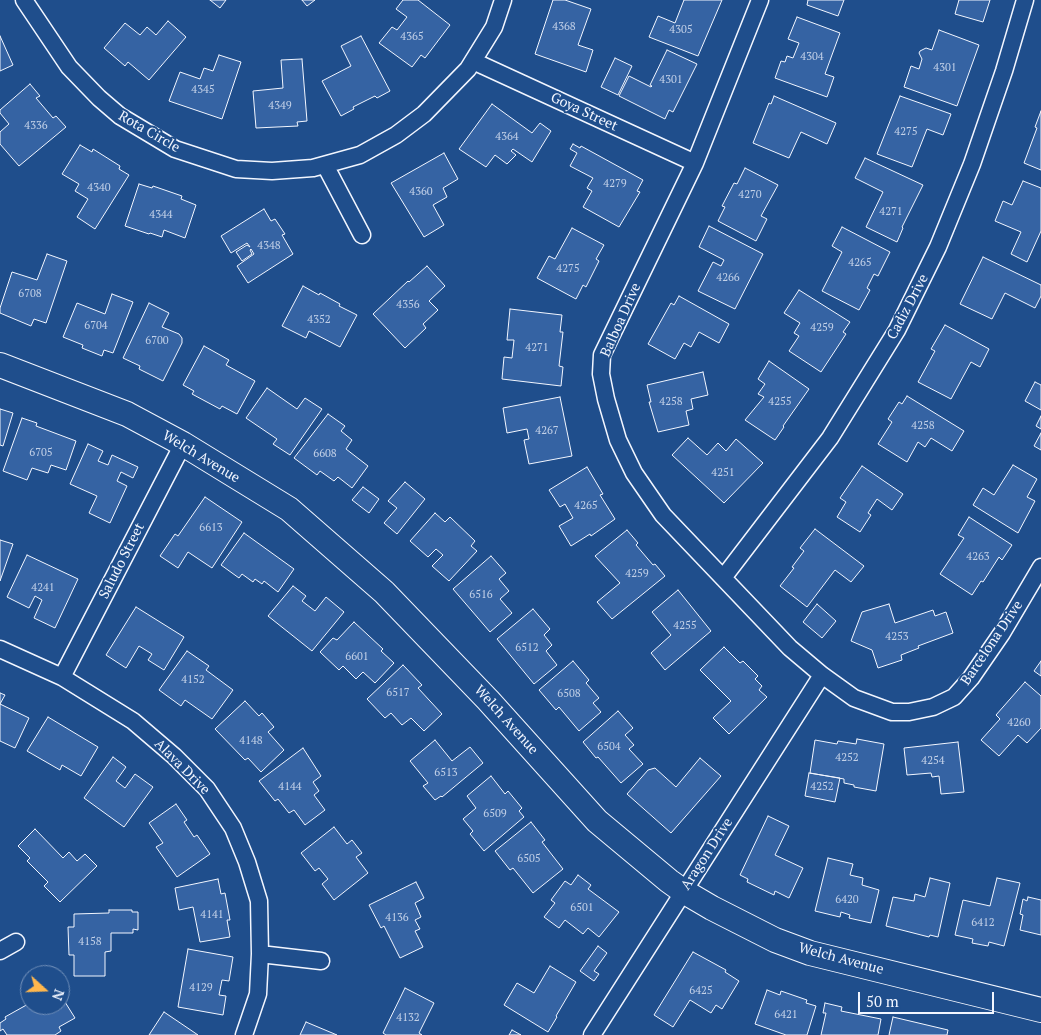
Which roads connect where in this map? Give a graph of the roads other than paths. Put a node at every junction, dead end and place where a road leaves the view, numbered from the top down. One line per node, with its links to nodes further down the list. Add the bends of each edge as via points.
1 (24, 0): 7 (street, Rota Circle, via 69,66 99,98 120,116 175,149 236,169 272,171)
2 (502, 0): 5 (street, Rota Circle, via 494,27)
3 (760, 0): 6 (street, Balboa Drive)
4 (1024, 0): 12 (street, Cadiz Drive, via 972,164 938,247 897,330 830,438)
5 (473, 61): 6 (street, Goya Street); 7 (street, Rota Circle, via 424,114 396,135 360,155)
6 (695, 163): 12 (street, Balboa Drive, via 602,355 601,374 618,440 634,473 662,515)
7 (325, 165): 8 (street)
8 (362, 235)
9 (0, 365): 10 (street, Welch Avenue, via 127,414)
10 (183, 444): 15 (street, Saludo Street); 16 (street, Welch Avenue, via 289,509 384,592 488,700 597,821)
11 (1041, 567): 14 (street, Barcelona Drive, via 1002,633 954,697 933,707 892,712 854,698)
12 (723, 578): 14 (street, Balboa Drive, via 790,648)
13 (0, 649): 15 (street, Alava Drive)
14 (822, 675): 16 (street, Aragon Drive)
15 (62, 677): 19 (street, Alava Drive, via 133,721 207,789 233,828 247,862 259,901)
16 (683, 891): 21 (street, Welch Avenue, via 774,940 810,953); 23 (street, Aragon Drive)
17 (16, 942): 18 (street)
18 (0, 951)
19 (260, 954): 20 (street); 22 (street, Alava Drive, via 258,994)
20 (321, 961)
21 (1041, 1010)
22 (244, 1035)
23 (592, 1035)

